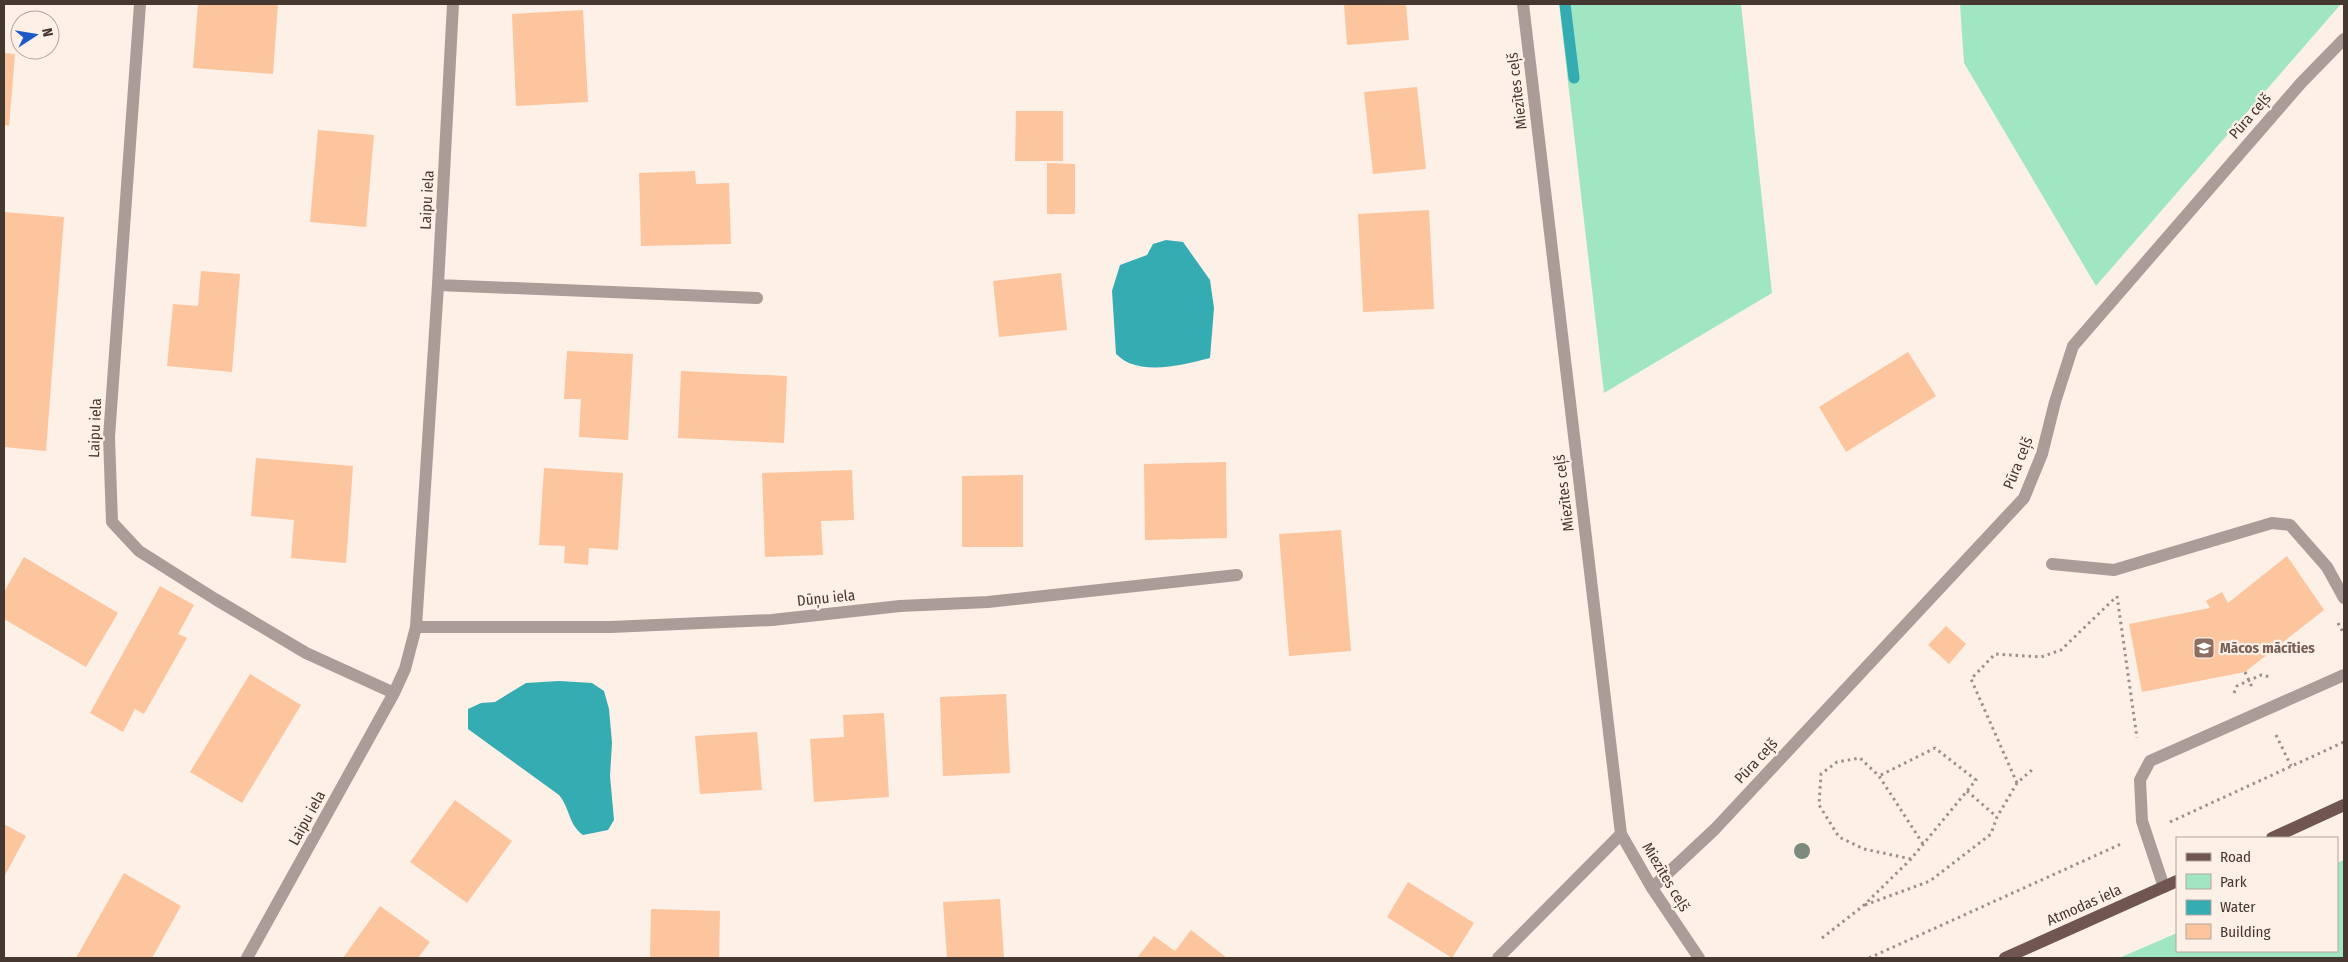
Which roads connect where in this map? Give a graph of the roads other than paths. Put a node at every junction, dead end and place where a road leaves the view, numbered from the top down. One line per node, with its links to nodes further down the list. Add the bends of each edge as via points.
1 (140, 4): 12 (street, Laipu iela, via 109,436 112,522 139,551 215,599 306,653)
2 (453, 4): 5 (street, Laipu iela)
3 (1523, 4): 14 (street, Miezītes ceļš)
4 (2344, 40): 18 (street, Pūra ceļš, via 2301,83 2073,346 2054,402 2042,454 2024,498 1714,829)
5 (438, 285): 6 (street); 10 (street, Laipu iela)
6 (757, 298)
7 (2052, 564): 9 (street, via 2114,570 2272,523 2290,525 2327,567)
8 (1237, 575): 10 (street, Dūņu iela, via 988,602 900,606 772,620 611,627)
9 (2344, 598)
10 (416, 627): 12 (street, Laipu iela, via 406,670)
11 (2344, 675): 17 (street, via 2150,761 2140,780 2145,833)
12 (394, 693): 19 (street, Laipu iela)
13 (2344, 805): 15 (main road)
14 (1621, 834): 18 (street, Miezītes ceļš); 20 (street)
15 (2274, 837)
16 (2176, 881): 17 (main road, Atmodas iela)
17 (2164, 887): 22 (main road, Atmodas iela)
18 (1652, 888): 21 (street, Miezītes ceļš)
19 (247, 958)
20 (1498, 958)
21 (1698, 958)
22 (2006, 958)

